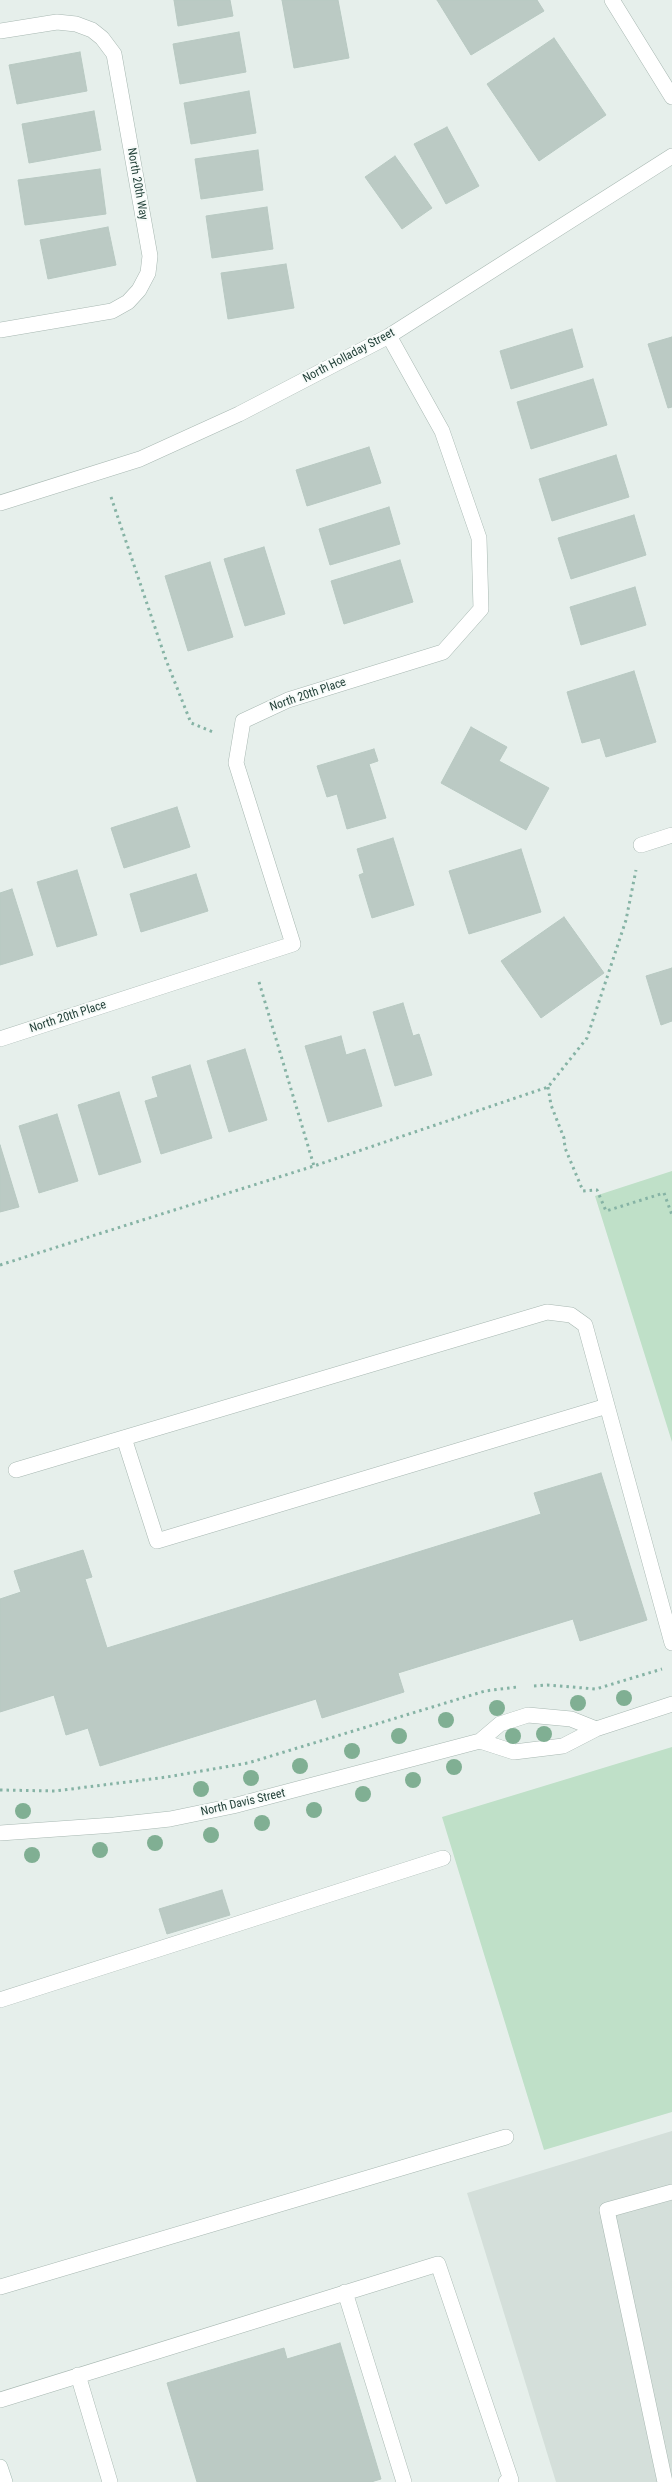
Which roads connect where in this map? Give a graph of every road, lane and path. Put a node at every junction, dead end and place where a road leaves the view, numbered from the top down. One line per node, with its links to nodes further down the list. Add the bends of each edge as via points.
1 (612, 0): 3 (street)
2 (0, 31): 5 (street, North 20th Way, via 57,22 76,24 92,30 114,54 150,256 148,273 139,290 128,302 112,311)
3 (672, 97)
4 (672, 156): 6 (street, North Holladay Street)
5 (0, 330)
6 (389, 336): 7 (street, North Holladay Street, via 239,414 140,459); 9 (street, North 20th Place, via 442,431 479,538 481,608 443,652 288,700 243,721)
7 (102, 470): 8 (street, North Holladay Street); 9 (path, via 163,651 191,723)
8 (0, 503)
9 (239, 743): 12 (street, North 20th Place, via 236,763 293,944)
10 (672, 835): 11 (street)
11 (641, 845): 14 (path, via 626,920 587,1038)
12 (253, 957): 13 (street, North 20th Place); 15 (path)
13 (0, 1039)
14 (548, 1088): 15 (path); 16 (path, via 565,1148 583,1191 597,1190 606,1211 664,1193)
15 (314, 1166): 17 (path)
16 (672, 1214)
17 (0, 1265)
18 (607, 1406): 19 (street, via 585,1326 572,1315 548,1312); 19 (street, via 158,1541); 21 (street)
19 (124, 1438): 20 (street)
20 (16, 1470)
21 (672, 1643)
22 (663, 1669): 23 (path, via 596,1688)
23 (532, 1686)
24 (524, 1687): 28 (path, via 485,1691 248,1763 54,1791)
25 (672, 1704): 26 (street)
26 (596, 1728): 27 (street, via 563,1746 514,1752); 27 (street, North Davis Street, via 571,1719 528,1715 500,1724)
27 (480, 1741): 29 (street, North Davis Street, via 307,1788 170,1819)
28 (0, 1790)
29 (0, 1833)
30 (443, 1858): 31 (street)
31 (0, 2000)
32 (506, 2137): 34 (street)
33 (672, 2192): 43 (street, via 607,2210)
34 (0, 2287)
35 (345, 2292): 36 (street); 41 (street); 42 (street, via 438,2264 511,2480)
36 (78, 2375): 37 (street); 40 (street)
37 (0, 2400)
38 (0, 2467): 39 (street)
39 (5, 2482)
40 (110, 2482)
41 (404, 2482)
42 (506, 2482)
43 (665, 2482)

